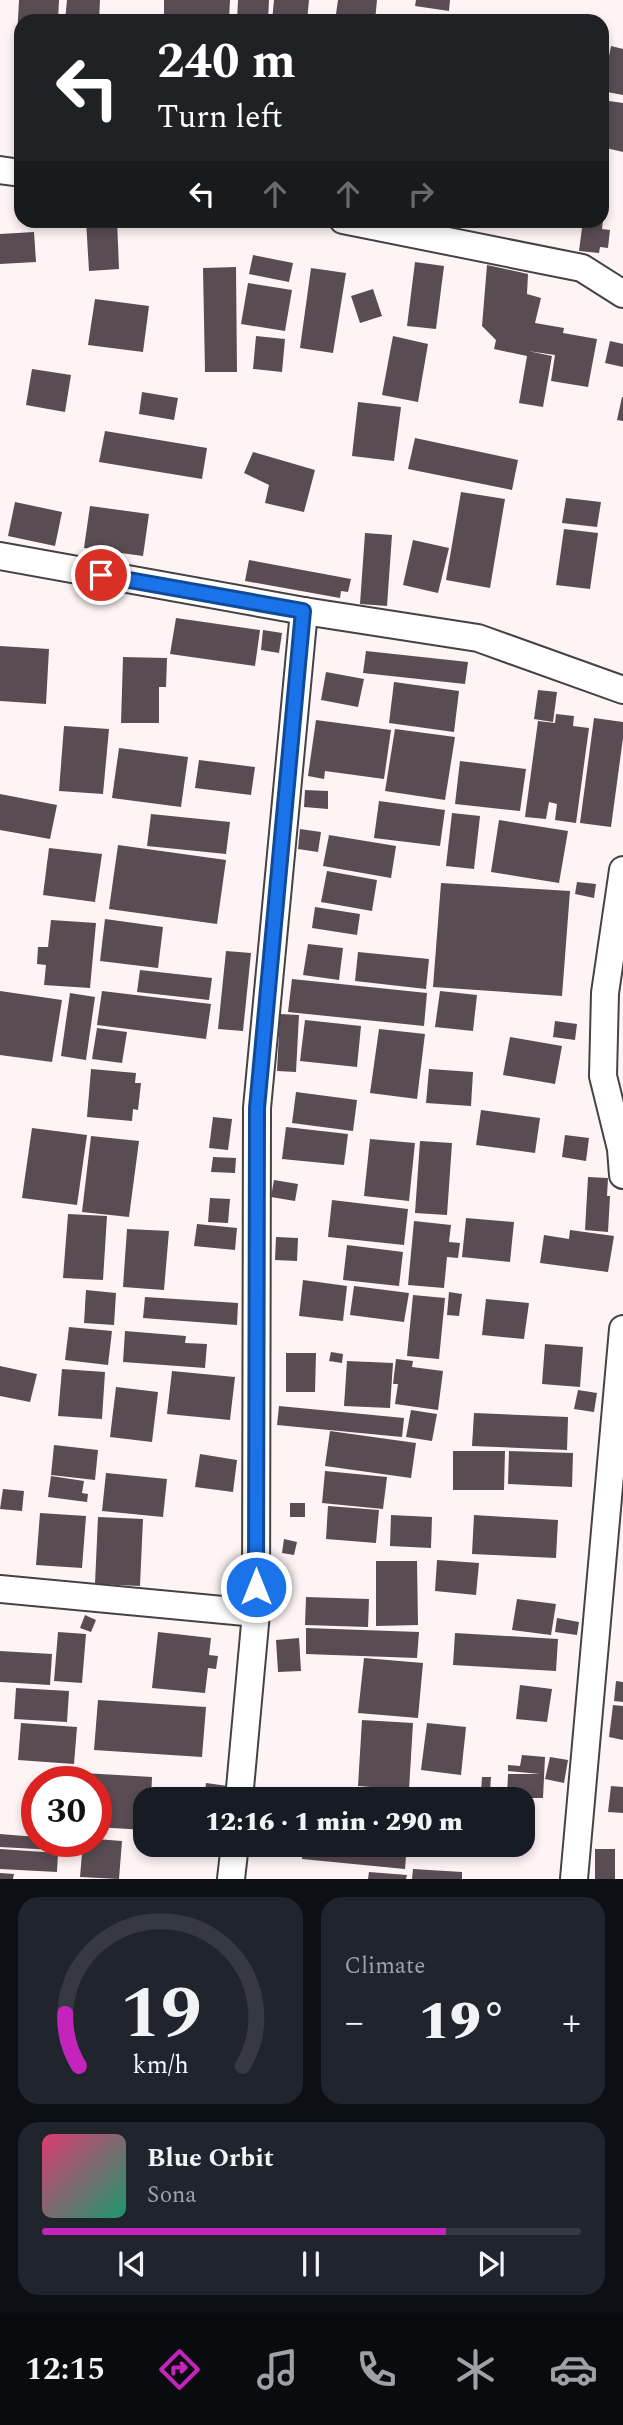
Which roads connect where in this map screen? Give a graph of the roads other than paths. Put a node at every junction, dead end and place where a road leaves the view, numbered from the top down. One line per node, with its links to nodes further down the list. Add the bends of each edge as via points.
1 (383, 228): 2 (street, via 582,268)
2 (623, 294)
3 (0, 556): 4 (street)
4 (303, 611): 5 (street, via 478,638); 10 (street, via 257,1108)
5 (623, 690)
6 (623, 870): 7 (street, via 605,993 603,1076)
7 (623, 1175)
8 (623, 1329): 14 (street)
9 (0, 1589): 10 (street)
10 (256, 1614): 11 (street)
11 (240, 1787)
12 (233, 1857): 13 (street)
13 (231, 1879)
14 (574, 1879)

